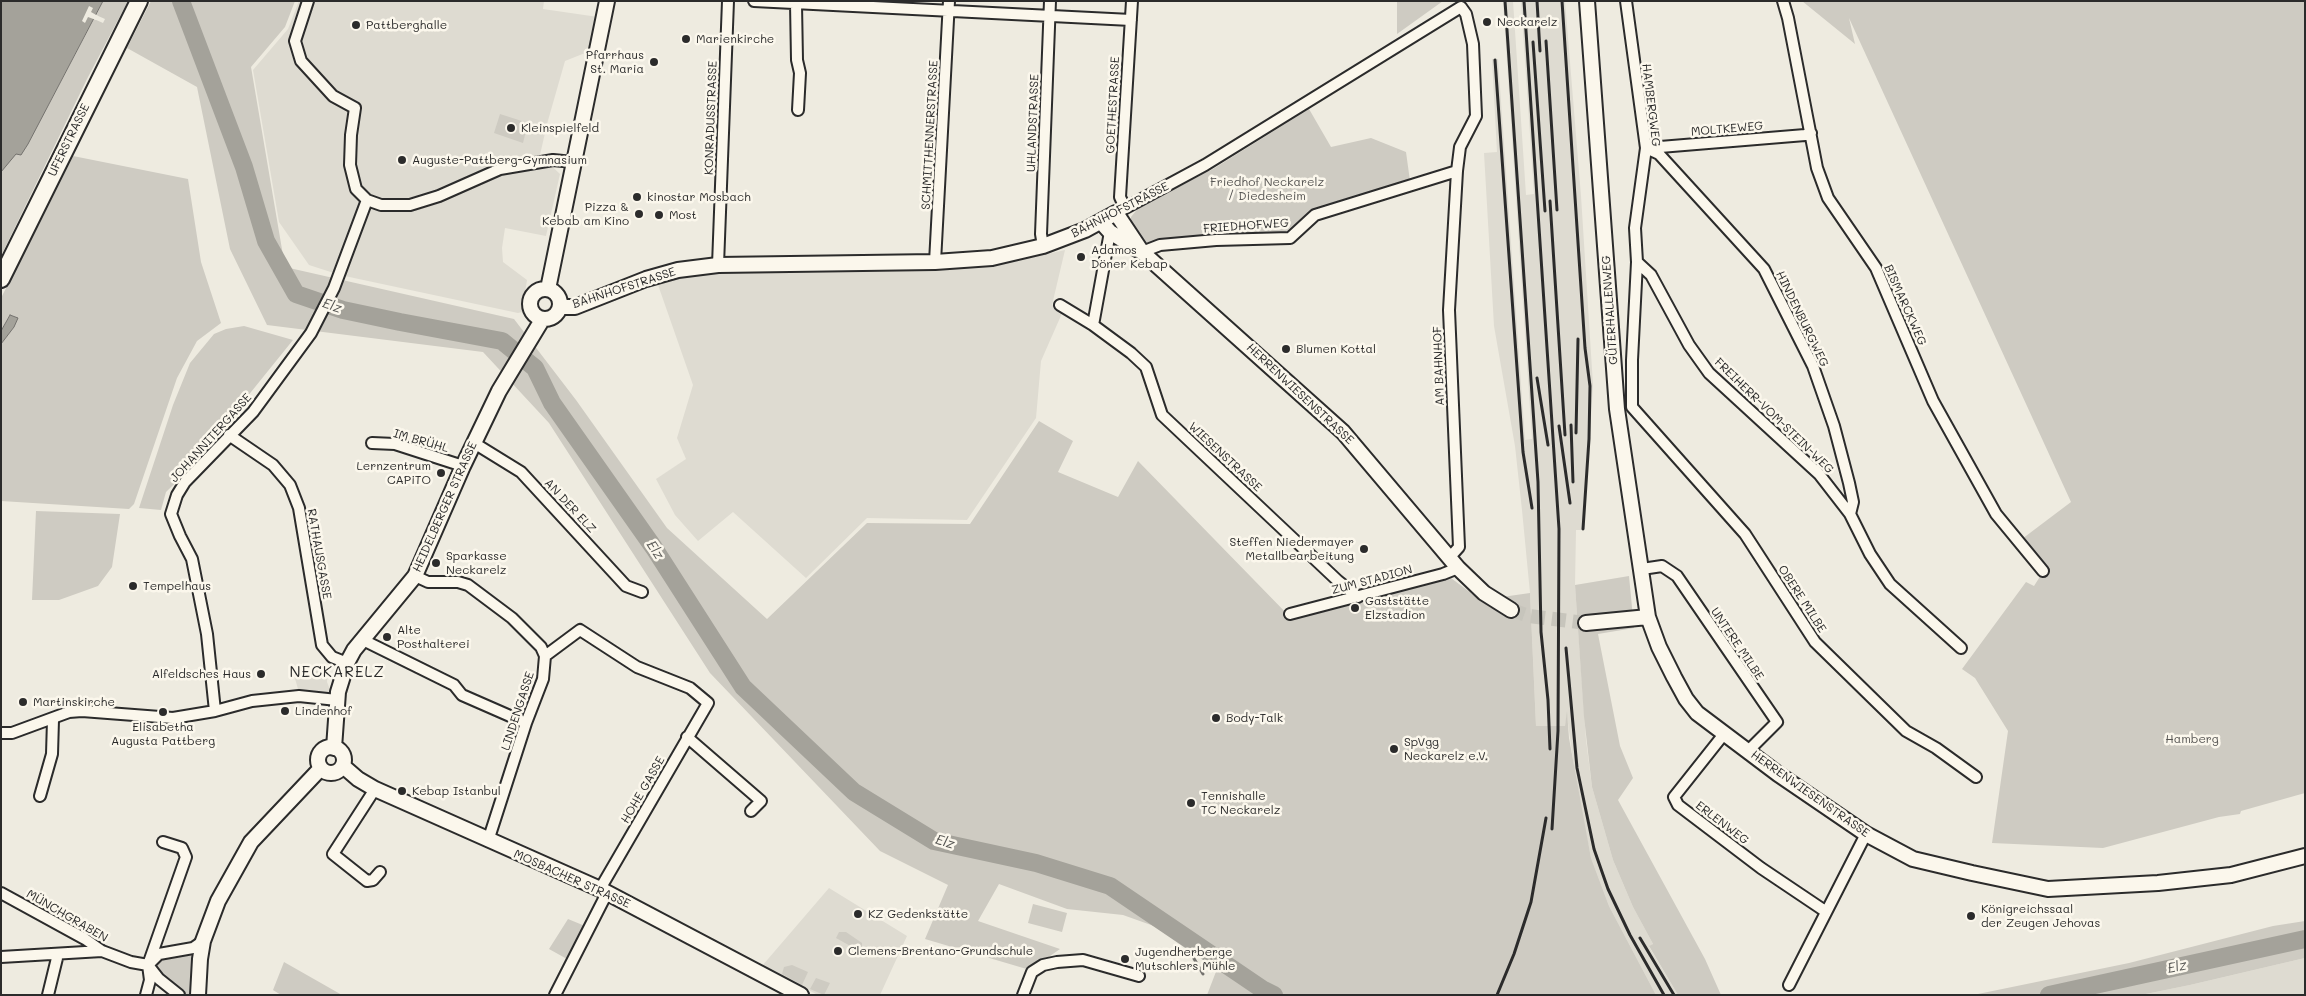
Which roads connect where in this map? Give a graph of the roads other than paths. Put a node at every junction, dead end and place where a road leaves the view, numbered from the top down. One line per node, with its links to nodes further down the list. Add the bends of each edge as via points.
1 (139, 1): 30 (main road, UFERSTRASSE)
2 (308, 1): 22 (street, via 295,41 301,61 333,96 355,108 350,165 356,189)
3 (607, 1): 20 (street)
4 (728, 1): 29 (street, KONRADUSSTRASSE)
5 (754, 1): 11 (street)
6 (1050, 1): 15 (street, UHLANDSTRASSE)
7 (1132, 1): 16 (street, GOETHESTRASSE)
8 (1587, 1): 37 (street, GÜTERHALLENWEG)
9 (1626, 1): 19 (street, HAMBERGWEG)
10 (1783, 1): 18 (street, BISMARCKWEG)
11 (796, 4): 12 (street); 17 (street, via 800,73)
12 (847, 4): 14 (street)
13 (1462, 4): 21 (street, AM BAHNHOF, via 1473,44 1476,116 1460,147); 23 (street, BAHNHOFSTRASSE, via 1204,165)
14 (948, 6): 15 (street); 27 (street, SCHMITTHENNERSTRASSE)
15 (1049, 15): 16 (street); 25 (street, UHLANDSTRASSE)
16 (1131, 20): 23 (street, GOETHESTRASSE)
17 (798, 110)
18 (1810, 133): 19 (street, MOLTKEWEG); 45 (street, BISMARCKWEG, via 1817,168 1828,198 1876,268 1933,401 1996,514)
19 (1646, 148): 28 (street, HAMBERGWEG, via 1635,228); 42 (street, HINDENBURGWEG, via 1659,154 1764,268 1813,366 1834,426 1853,502)
20 (573, 162): 22 (street, via 553,160 500,169 410,205 381,205); 31 (street)
21 (1457, 171): 26 (street, FRIEDHOFWEG, via 1315,215 1290,238 1160,245); 43 (street, AM BAHNHOF, via 1449,310 1459,546)
22 (367, 200): 38 (street, JOHANNITERGASSE, via 316,325 253,412)
23 (1120, 211): 24 (street, BAHNHOFSTRASSE); 26 (street, HERRENWIESENSTRASSE)
24 (1105, 227): 25 (street, BAHNHOFSTRASSE, via 1085,230); 26 (street, HERRENWIESENSTRASSE); 35 (street)
25 (1043, 246): 27 (street, BAHNHOFSTRASSE, via 992,258)
26 (1142, 252): 43 (street, HERRENWIESENSTRASSE, via 1343,432)
27 (935, 262): 29 (street, BAHNHOFSTRASSE)
28 (1637, 262): 36 (street, HAMBERGWEG); 42 (street, FREIHERR-VOM-STEIN-WEG, via 1651,275 1688,346 1709,373 1819,474)
29 (718, 265): 33 (street, BAHNHOFSTRASSE, via 678,270 575,307)
30 (1, 279)
31 (548, 289): 33 (street, via 559,297); 34 (street, via 538,291 530,302 533,314)
32 (1060, 305): 35 (street, WIESENSTRASSE)
33 (561, 307): 34 (street, HEIDELBERGER STRASSE, via 556,316)
34 (542, 320): 39 (street, HEIDELBERGER STRASSE, via 499,391)
35 (1093, 325): 48 (street, WIESENSTRASSE, via 1146,367 1162,415)
36 (1632, 407): 37 (street); 68 (street, OBERE MILBE, via 1745,534 1815,642 1906,731)
37 (1617, 409): 44 (street, GÜTERHALLENWEG)
38 (229, 435): 56 (street, RATHAUSGASSE, via 273,465 290,485 299,508 322,645 332,657); 58 (street, JOHANNITERGASSE, via 185,482 171,514 192,559 207,634)
39 (474, 443): 41 (street, HEIDELBERGER STRASSE); 47 (street, AN DER ELZ, via 521,472 626,586)
40 (372, 444): 41 (street, IM BRÜHL, via 395,444)
41 (462, 466): 46 (street, HEIDELBERGER STRASSE)
42 (1850, 514): 54 (street, FREIHERR-VOM-STEIN-WEG, via 1890,584)
43 (1454, 562): 48 (street, ZUM STADION, via 1443,574); 49 (street, HERRENWIESENSTRASSE, via 1484,593)
44 (1642, 569): 51 (street, GÜTERHALLENWEG); 65 (street, UNTERE MILBE, via 1662,566 1677,576 1776,722)
45 (2043, 571)
46 (415, 576): 53 (street, HEIDELBERGER STRASSE); 55 (street, via 428,582 468,585 512,618 541,647)
47 (642, 592)
48 (1358, 597): 50 (street, ZUM STADION)
49 (1511, 610)
50 (1290, 614)
51 (1648, 617): 52 (street); 62 (street, HERRENWIESENSTRASSE, via 1659,647 1686,699 1697,713)
52 (1586, 623)
53 (363, 640): 56 (street, HEIDELBERGER STRASSE); 60 (street, via 454,684 462,695)
54 (1961, 648)
55 (545, 656): 60 (street, LINDENGASSE, via 543,679); 63 (street, HOHE GASSE, via 580,630 637,667 690,688 708,703)
56 (347, 663): 57 (street, HEIDELBERGER STRASSE)
57 (337, 700): 58 (street, via 295,697 252,701); 64 (street, HEIDELBERGER STRASSE)
58 (215, 712): 59 (street, via 173,718 82,711 69,712)
59 (53, 720): 61 (street, via 12,734); 70 (street, via 52,754)
60 (526, 723): 73 (street, LINDENGASSE)
61 (1, 733)
62 (1724, 734): 65 (street, HERRENWIESENSTRASSE); 79 (street, ERLENWEG, via 1674,797 1678,805 1761,868)
63 (687, 737): 71 (street, via 761,801); 77 (street, HOHE GASSE)
64 (334, 748): 66 (street, via 343,755); 67 (street, via 320,754 318,762)
65 (1748, 751): 72 (street, HERRENWIESENSTRASSE)
66 (343, 766): 67 (street, via 333,773); 69 (street, MOSBACHER STRASSE)
67 (321, 768): 80 (street, via 251,842 218,901)
68 (1976, 777)
69 (375, 789): 73 (street, MOSBACHER STRASSE); 76 (street, via 333,854 367,881 373,880)
70 (40, 796)
71 (751, 811)
72 (1866, 834): 75 (street, HERRENWIESENSTRASSE, via 1913,859 2048,889 2231,875); 79 (street)
73 (488, 840): 77 (street, MOSBACHER STRASSE)
74 (163, 842): 84 (street, via 182,848 186,857)
75 (2305, 856)
76 (380, 872)
77 (603, 891): 91 (street, HOHE GASSE); 92 (street, MOSBACHER STRASSE)
78 (1, 894): 81 (street, MÜNCHGRABEN, via 85,939)
79 (1825, 911): 86 (street)
80 (203, 941): 84 (street, via 193,948 158,954); 90 (street)
81 (102, 952): 82 (street); 84 (street, MÜNCHGRABEN)
82 (58, 954): 83 (street); 87 (street)
83 (1, 957)
84 (148, 965): 88 (street, via 150,980); 89 (street)
85 (1139, 976): 93 (street, via 1083,960 1056,962 1032,972)
86 (1789, 985)
87 (48, 995)
88 (146, 995)
89 (179, 995)
90 (198, 995)
91 (556, 995)
92 (801, 995)
93 (1023, 995)

